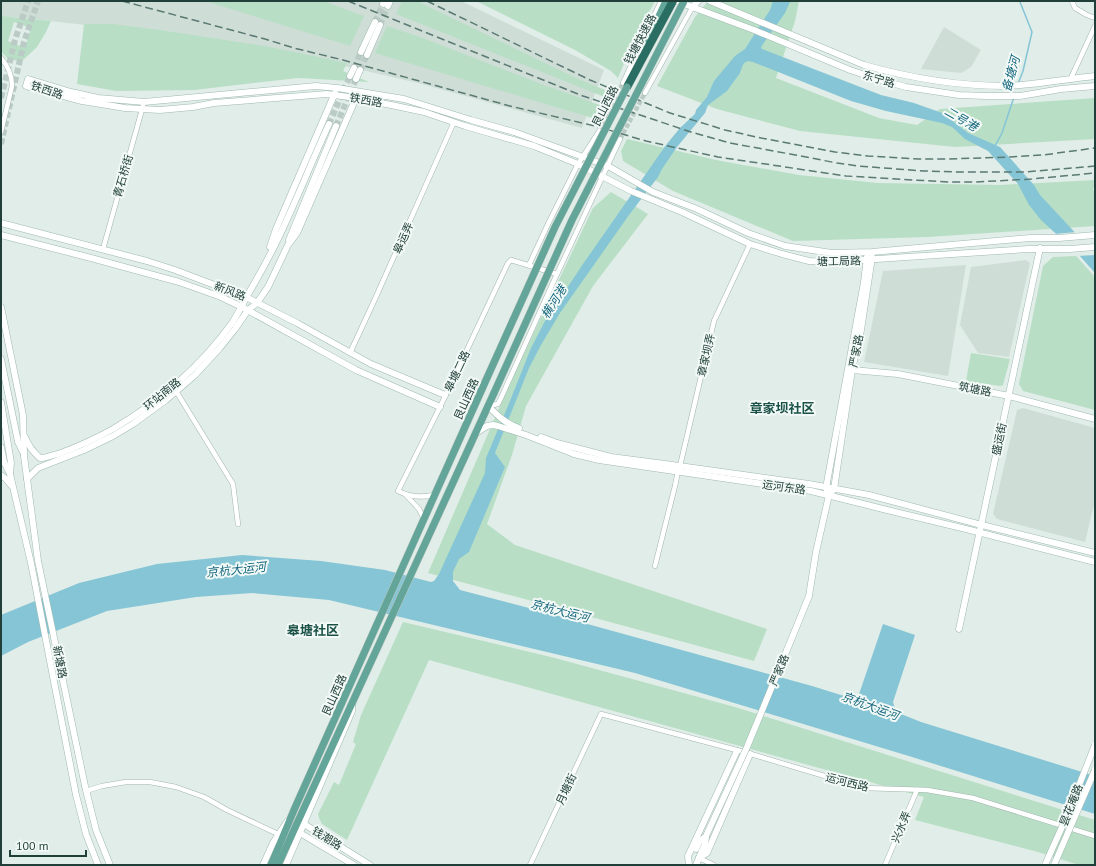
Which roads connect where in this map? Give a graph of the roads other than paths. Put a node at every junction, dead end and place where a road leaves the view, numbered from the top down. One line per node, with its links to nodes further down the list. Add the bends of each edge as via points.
1 (661, 1): 18 (street, 艮山西路)
2 (666, 1): 18 (main road, 艮山西路)
3 (674, 1): 8 (main road, 东宁路); 18 (highway, 钱塘快速路)
4 (684, 1): 59 (main road, 艮山西路, bridge, via 572,220)
5 (698, 1): 8 (main road)
6 (710, 1): 17 (main road, 东宁路, via 864,65 931,80 968,85 1007,86)
7 (1072, 1): 9 (street, via 1075,8)
8 (692, 8): 19 (main road, 东宁路, via 754,30 850,70 906,87 959,95 1020,96); 21 (street)
9 (1095, 18)
10 (378, 23): 12 (main road)
11 (1095, 26): 17 (street)
12 (364, 53)
13 (1, 58): 27 (street, via 9,70 12,86)
14 (357, 69): 16 (main road)
15 (1095, 76): 17 (main road, 东宁路)
16 (353, 77)
17 (1072, 78)
18 (625, 85): 75 (main road, 艮山西路, bridge, via 555,227)
19 (1095, 86)
20 (337, 88): 22 (main road, 环站南路); 24 (main road, 铁西路, via 316,86); 29 (main road, 铁西路, via 404,99 514,132)
21 (645, 93)
22 (334, 95): 23 (main road, 铁西路); 24 (main road, 铁西路, via 214,103 160,110); 42 (main road, 环站南路, via 276,229)
23 (356, 98): 25 (main road, 铁西路, via 424,112); 43 (main road, 环站南路, via 297,233 288,245)
24 (143, 106): 24 (main road, 铁西路, via 71,92 28,79 26,86 101,105); 39 (street, 青石桥街)
25 (454, 122): 30 (main road, 铁西路, via 534,146); 50 (street, 皋运弄)
26 (600, 130): 29 (street, 艮山西路)
27 (1, 132)
28 (620, 139): 31 (street, 艮山西路)
29 (582, 157): 30 (street, 艮山西路); 31 (main road, 塘工局路)
30 (578, 164): 32 (main road, 塘工局路); 44 (street, 艮山西路)
31 (608, 166): 32 (street, 艮山西路); 40 (main road, 塘工局路, via 652,192 785,246 832,253)
32 (603, 177): 36 (main road, 塘工局路); 45 (street, 艮山西路)
33 (1, 223): 39 (main road, 新风路)
34 (1, 235): 49 (main road, 新风路, via 179,282 221,297)
35 (1095, 235): 40 (main road, 塘工局路)
36 (750, 244): 41 (main road, 塘工局路, via 809,261); 67 (street, 章家坝弄, via 714,321)
37 (1094, 247): 38 (main road, 塘工局路)
38 (1040, 248): 41 (main road, 塘工局路); 57 (main road, 盛运街)
39 (103, 249): 46 (main road, 新风路, via 181,272)
40 (870, 252): 41 (main road, 严家路)
41 (869, 260): 52 (main road, 严家路); 72 (main road, 严家路)
42 (266, 262): 43 (main road, 环站南路, via 332,125); 46 (main road, 环站南路)
43 (280, 264): 47 (main road, 环站南路)
44 (529, 265): 45 (street); 56 (street, 皋塘二路, via 511,260 508,263)
45 (557, 274): 59 (street, 艮山西路, via 498,404)
46 (246, 297): 47 (main road, 新风路); 49 (main road, 环站南路)
47 (257, 303): 49 (main road, 环站南路); 50 (main road, 新风路)
48 (1, 307): 63 (main road, 新塘路, via 23,415)
49 (245, 309): 54 (main road, 环站南路, via 235,329 212,357); 55 (main road, 新风路, via 356,370); 63 (main road, 环站南路, via 200,361 164,394 130,419 82,444 42,458 31,449)
50 (350, 353): 53 (main road, 新风路)
51 (1, 359): 66 (main road, 新塘路, via 18,442)
52 (852, 370): 57 (main road, 筑塘路, via 898,374); 73 (main road, 严家路)
53 (410, 380): 55 (main road); 56 (main road, 新风路)
54 (176, 392): 70 (main road, 环站南路, via 122,430 76,454 38,468); 78 (street, via 233,484)
55 (405, 392): 60 (main road, 新风路)
56 (445, 395): 60 (street, 皋塘二路)
57 (1009, 396): 61 (main road, 筑塘路); 79 (main road, 盛运街)
58 (1, 402): 68 (main road, 新塘路, via 11,463)
59 (488, 406): 62 (main road, 运河东路); 64 (main road, 艮山西路)
60 (440, 407): 74 (street, 皋塘二路, via 398,491)
61 (1095, 419)
62 (509, 427): 64 (main road, 运河东路, via 487,426); 67 (main road, 运河东路, via 595,454)
63 (24, 433): 66 (main road, 新塘路)
64 (475, 434): 85 (main road, 艮山西路)
65 (1, 447): 68 (main road, 新塘路)
66 (24, 456): 70 (main road, 新塘路)
67 (679, 469): 72 (main road, 运河东路); 76 (main road, 运河东路); 83 (street, 章家坝弄)
68 (10, 474): 71 (main road, 新塘路)
69 (1, 475): 71 (main road)
70 (27, 479): 92 (main road, 新塘路, via 38,562)
71 (13, 488): 101 (main road, 新塘路, via 48,644 76,795 86,834)
72 (826, 488): 73 (main road, 运河东路); 76 (main road)
73 (834, 489): 76 (main road, 严家路); 79 (main road, 运河东路, via 869,495)
74 (406, 495): 75 (street); 77 (street)
75 (434, 495): 77 (main road, 艮山西路)
76 (829, 495): 80 (main road, 运河东路); 97 (main road, 严家路, bridge, via 809,596 747,747)
77 (424, 519): 93 (main road, 艮山西路)
78 (238, 524)
79 (981, 525): 80 (main road, 盛运街); 81 (main road, 运河东路)
80 (980, 532): 82 (main road, 运河东路); 84 (main road, 盛运街)
81 (1095, 553)
82 (1095, 562)
83 (655, 566)
84 (959, 629)
85 (352, 703): 94 (main road, 艮山西路, via 352,711); 99 (main road, 艮山西路)
86 (601, 714): 88 (street, 运河西路); 109 (street, 月塘街)
87 (1095, 745): 114 (main road, 昙花庵路, bridge)
88 (737, 750): 89 (street, 运河西路); 110 (main road, 严家路, via 688,856)
89 (750, 754): 91 (street, 运河西路, via 865,788); 100 (main road, 严家路, via 707,853)
90 (1095, 770): 115 (main road, 昙花庵路, bridge)
91 (917, 790): 98 (street, 运河西路, via 973,798); 113 (street, 兴水弄)
92 (86, 791): 96 (street, via 126,782 150,782 176,787 204,797); 102 (main road, 新塘路, via 96,830)
93 (294, 810): 96 (main road, 艮山西路); 99 (main road, 艮山西路)
94 (304, 824): 95 (main road, 艮山西路); 108 (main road, 钱潮路)
95 (300, 833): 106 (main road, 艮山西路); 107 (main road, 钱潮路)
96 (278, 834): 103 (main road, 艮山西路)
97 (706, 836): 100 (main road, 严家路); 110 (main road, 严家路, via 699,842)
98 (1095, 836)
99 (284, 844): 104 (main road, 艮山西路); 105 (main road, 艮山西路)
100 (699, 858): 111 (main road, 严家路); 112 (street)
101 (98, 865)
102 (110, 865)
103 (263, 865)
104 (271, 865)
105 (278, 865)
106 (286, 865)
107 (354, 865)
108 (370, 865)
109 (530, 865)
110 (689, 865)
111 (696, 865)
112 (714, 865)
113 (885, 865)
114 (1045, 865)
115 (1054, 865)

